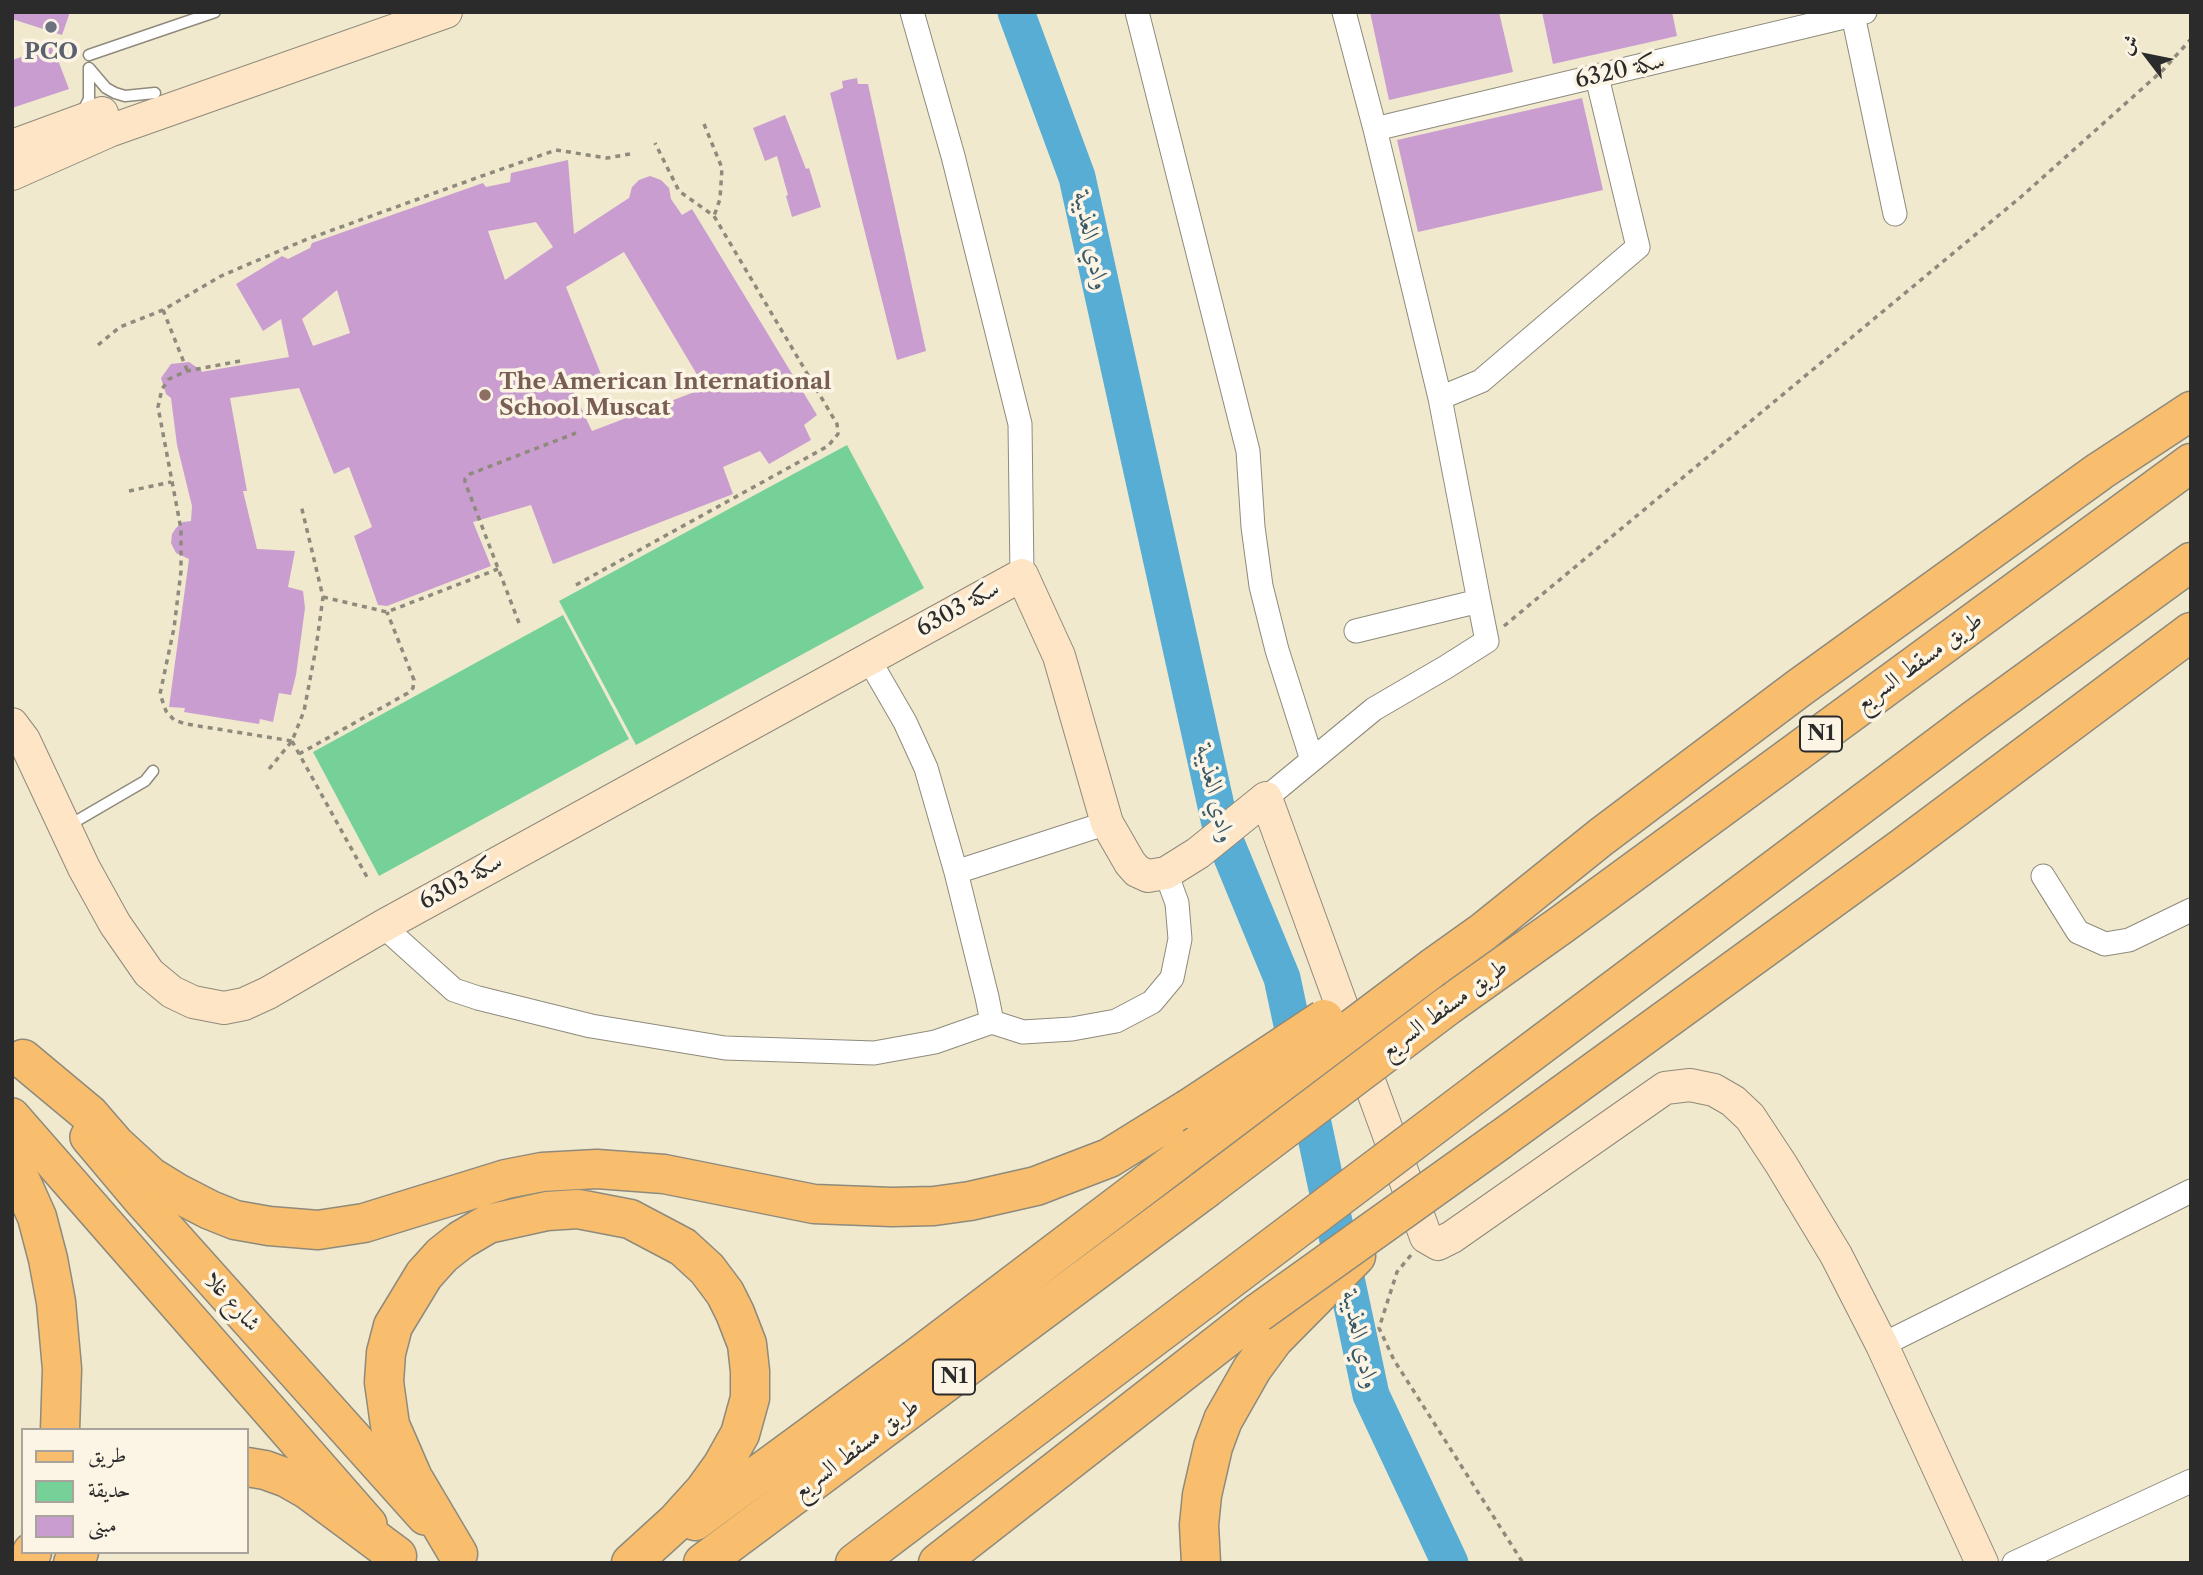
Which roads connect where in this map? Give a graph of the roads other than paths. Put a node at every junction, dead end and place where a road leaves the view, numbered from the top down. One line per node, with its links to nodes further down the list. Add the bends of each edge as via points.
1 (215, 12): 8 (lane)
2 (387, 12): 10 (street)
3 (446, 12): 14 (street, via 109,131)
4 (912, 12): 20 (street, via 1020,424)
5 (1137, 12): 28 (street, via 1248,452 1261,586)
6 (1344, 12): 12 (street)
7 (1859, 14): 9 (street, سكة 6320); 15 (street)
8 (89, 55)
9 (1597, 77): 12 (street, سكة 6320); 16 (street, via 1638,247 1481,381)
10 (155, 93): 11 (street); 11 (lane, via 115,93 89,68 89,99)
11 (68, 126): 13 (street)
12 (1375, 129): 16 (street)
13 (12, 146)
14 (12, 174)
15 (1895, 214)
16 (1440, 398): 21 (street)
17 (2191, 411): 38 (highway, via 1972,562)
18 (2191, 463): 53 (highway, طريق مسقط السريع / N1, bridge, via 1450,1004)
19 (2191, 562): 54 (highway, bridge)
20 (1022, 575): 25 (street, سكة 6303); 31 (street, via 1059,656)
21 (1479, 601): 22 (street); 28 (street, via 1487,640 1374,709)
22 (1356, 631)
23 (2191, 632): 26 (highway)
24 (2191, 655): 26 (street)
25 (868, 658): 33 (street, via 926,768); 37 (street, سكة 6303)
26 (2147, 664): 44 (highway, bridge, via 1902,848 1395,1215)
27 (12, 724): 32 (street, سكة 6303, via 24,740)
28 (1312, 760): 30 (street)
29 (153, 771): 32 (lane)
30 (1266, 798): 34 (street); 45 (street, via 1426,1237 1438,1244 1452,1237 1665,1088 1690,1085 1714,1090 1750,1117 1782,1164)
31 (1107, 823): 33 (street); 34 (street, via 1137,871 1148,876)
32 (64, 828): 37 (street, سكة 6303, via 115,924 149,973 193,1002 224,1008 244,1004)
33 (956, 872): 39 (street)
34 (1166, 873): 39 (street, via 1177,903 1180,939 1172,978 1152,1002 1116,1021 1072,1029 1023,1032)
35 (2043, 876): 36 (street, via 2078,932 2105,944 2129,940)
36 (2191, 910)
37 (383, 926): 39 (street, via 454,990 591,1026 725,1048 874,1052 935,1042)
38 (1430, 960): 40 (highway, bridge, via 1109,1158 1036,1186 933,1206 814,1204 664,1174 597,1169 506,1179 340,1228 269,1226 209,1210 150,1177 89,1114); 52 (highway, bridge, via 1195,1147)
39 (992, 1022)
40 (18, 1052): 49 (main road, شارع غلا, via 141,1200)
41 (12, 1116): 50 (main road, شارع غلا)
42 (12, 1161): 46 (highway, via 37,1217 56,1302 62,1369)
43 (2191, 1191): 45 (street)
44 (1266, 1326): 55 (highway); 56 (highway, via 1252,1369 1213,1447 1202,1495)
45 (1882, 1345): 57 (street)
46 (60, 1428)
47 (248, 1467): 50 (highway, via 298,1484)
48 (2191, 1481): 58 (street)
49 (462, 1558): 51 (highway, via 413,1478 390,1425 384,1382 393,1326 424,1275 461,1240 488,1224 547,1210 578,1209 630,1219 683,1247 725,1293 747,1343 750,1398 740,1434 704,1490)
50 (400, 1559)
51 (631, 1563)
52 (638, 1563)
53 (703, 1563)
54 (855, 1563)
55 (938, 1563)
56 (1201, 1563)
57 (1982, 1563)
58 (2014, 1563)

